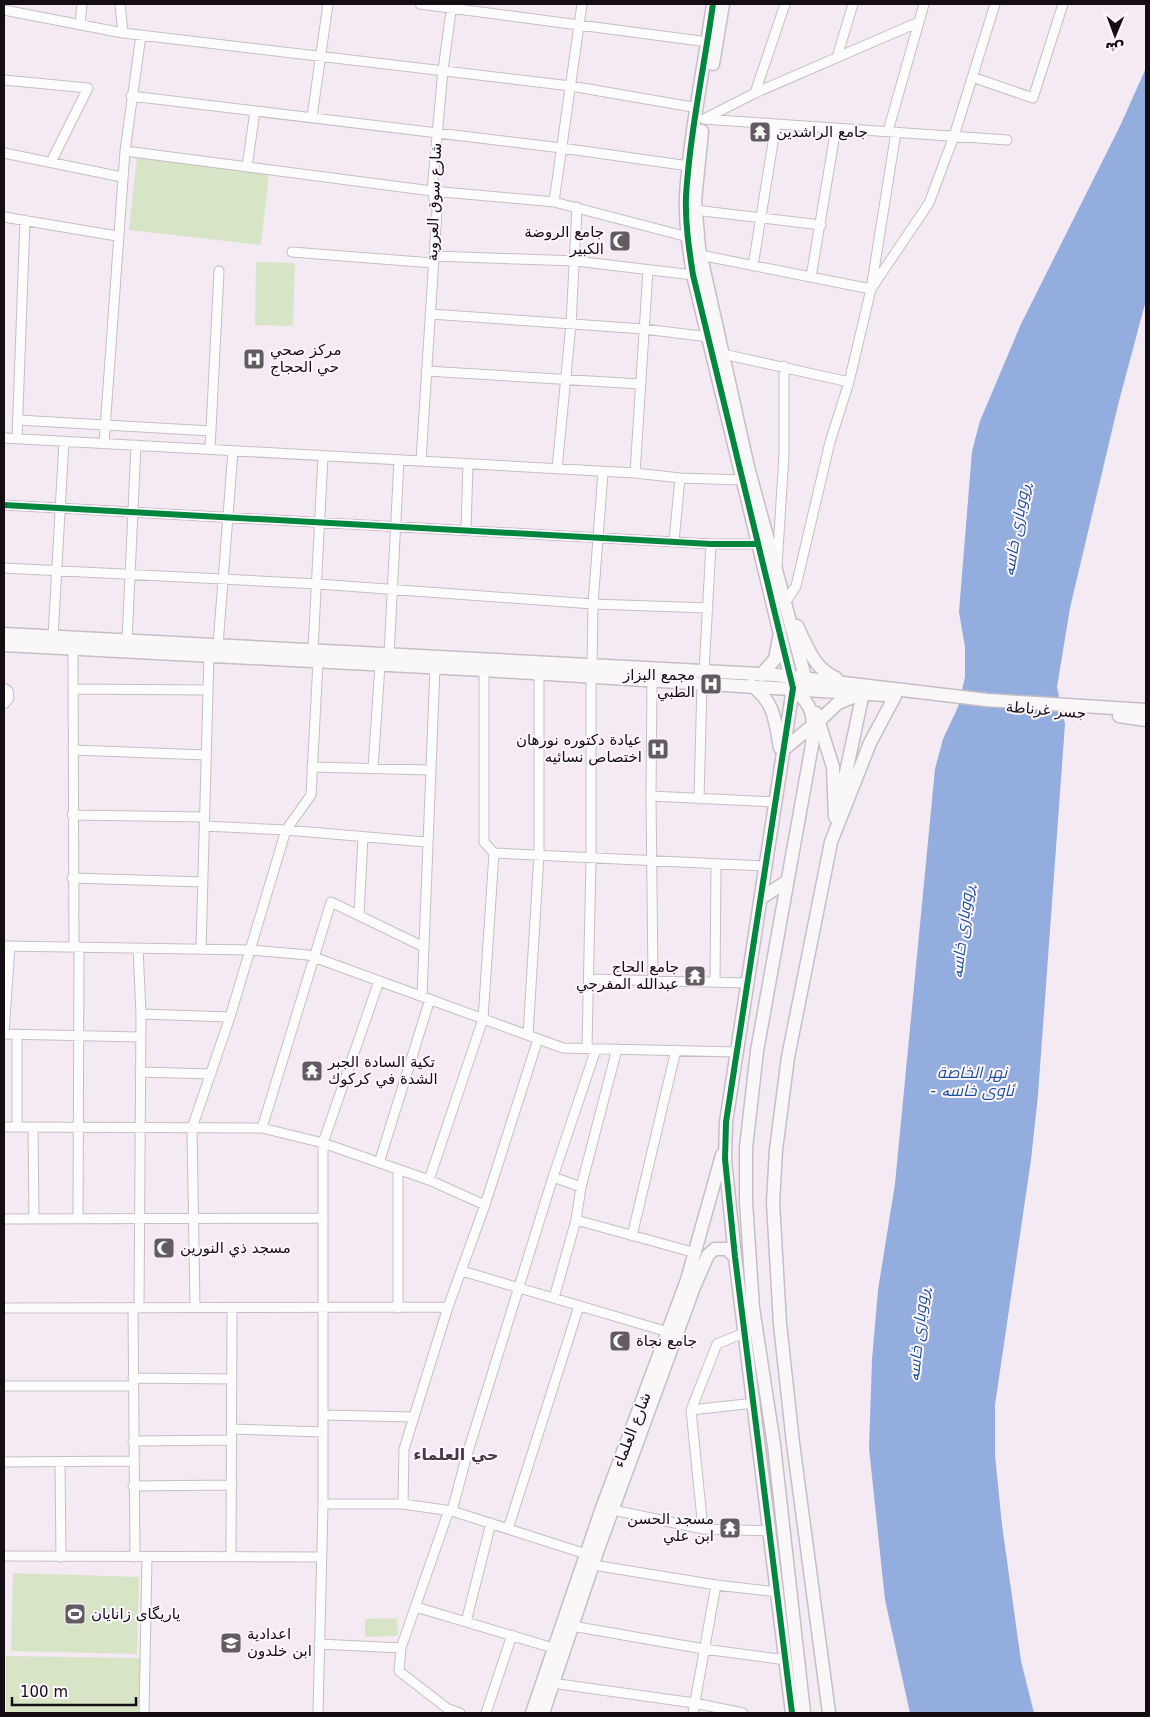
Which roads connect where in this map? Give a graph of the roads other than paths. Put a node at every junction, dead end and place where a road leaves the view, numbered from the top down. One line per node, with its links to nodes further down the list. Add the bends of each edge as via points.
1 (82, 4): 16 (street)
2 (120, 4): 18 (street)
3 (328, 4): 21 (street)
4 (420, 4): 13 (street)
5 (582, 4): 17 (street)
6 (713, 4): 20 (street)
7 (724, 4): 30 (street)
8 (785, 4): 27 (street)
9 (853, 4): 22 (street)
10 (924, 4): 15 (street)
11 (995, 4): 24 (street)
12 (1063, 4): 24 (street, via 1033,98)
13 (452, 6): 17 (street); 23 (street, شارع سوق العروبة)
14 (4, 10): 16 (street)
15 (919, 22): 22 (street); 34 (street)
16 (80, 25): 18 (street)
17 (579, 26): 20 (street); 26 (street)
18 (122, 33): 19 (street)
19 (141, 36): 21 (street); 28 (street)
20 (708, 42): 30 (street)
21 (321, 56): 23 (street); 31 (street)
22 (837, 57): 27 (street)
23 (443, 70): 26 (street); 35 (street, شارع سوق العروبة)
24 (972, 77): 36 (street)
25 (4, 80): 41 (street, via 88,88)
26 (571, 86): 30 (street); 38 (street)
27 (756, 93): 30 (street)
28 (131, 96): 29 (street); 39 (street)
29 (256, 111): 31 (street); 43 (street)
30 (701, 113): 32 (street); 42 (street); 48 (street)
31 (312, 118): 35 (street)
32 (776, 124): 33 (street); 50 (street)
33 (836, 128): 34 (street); 52 (street)
34 (892, 132): 36 (street); 64 (street)
35 (437, 134): 38 (street); 45 (street, شارع سوق العروبة)
36 (954, 136): 37 (street); 64 (street, via 929,203)
37 (1007, 140)
38 (562, 148): 42 (street); 46 (street)
39 (125, 150): 43 (street); 44 (street)
40 (4, 153): 41 (street)
41 (52, 162): 44 (street)
42 (689, 166): 54 (street, via 686,197)
43 (247, 168): 45 (street)
44 (122, 177): 53 (street)
45 (432, 191): 46 (street); 57 (street, شارع سوق العروبة, via 437,210)
46 (554, 202): 47 (street)
47 (577, 207): 54 (street); 58 (street)
48 (695, 210): 50 (street); 56 (street)
49 (4, 217): 51 (street)
50 (759, 217): 52 (street); 59 (street)
51 (25, 220): 53 (street); 75 (street)
52 (821, 225): 63 (street)
53 (117, 236): 76 (street)
54 (688, 237): 62 (street)
55 (292, 252): 57 (street)
56 (700, 256): 59 (street); 69 (street)
57 (433, 259): 58 (street); 65 (street, شارع سوق العروبة)
58 (576, 261): 60 (street); 66 (street)
59 (753, 266): 63 (street)
60 (648, 270): 62 (street); 67 (street)
61 (219, 271): 77 (street)
62 (693, 276): 68 (street)
63 (811, 277): 64 (street)
64 (870, 289): 73 (street)
65 (430, 314): 66 (street); 71 (street, شارع سوق العروبة)
66 (571, 324): 67 (street); 72 (street)
67 (644, 329): 68 (street); 74 (street)
68 (709, 337): 93 (street)
69 (723, 354): 70 (street); 108 (street)
70 (784, 366): 73 (street); 108 (street, via 784,455)
71 (426, 371): 72 (street); 87 (street, شارع سوق العروبة)
72 (565, 379): 74 (street); 89 (street)
73 (849, 382): 112 (street, via 830,442 796,586)
74 (640, 384): 91 (street)
75 (18, 420): 76 (street); 79 (street)
76 (106, 425): 77 (street); 81 (street)
77 (211, 431): 83 (street)
78 (4, 438): 79 (street)
79 (17, 438): 80 (street)
80 (64, 441): 81 (street); 95 (street)
81 (104, 443): 82 (street)
82 (136, 445): 83 (street); 96 (street)
83 (210, 449): 84 (street)
84 (233, 451): 85 (street); 97 (street)
85 (323, 456): 86 (street); 98 (street)
86 (399, 460): 87 (street); 99 (street)
87 (421, 461): 88 (street)
88 (468, 464): 89 (street); 100 (street)
89 (557, 469): 90 (street)
90 (603, 472): 91 (street); 101 (street)
91 (635, 473): 92 (street)
92 (680, 478): 93 (street); 102 (street)
93 (741, 480): 104 (street)
94 (4, 505): 95 (street)
95 (60, 509): 96 (street); 106 (street)
96 (134, 514): 97 (street); 107 (street)
97 (228, 518): 98 (street); 109 (street)
98 (320, 522): 99 (street); 110 (street)
99 (394, 527): 100 (street); 111 (street)
100 (466, 530): 101 (street)
101 (599, 537): 102 (street); 113 (street)
102 (674, 541): 103 (street)
103 (711, 544): 104 (street); 114 (street)
104 (758, 544): 115 (street)
105 (4, 568): 106 (street)
106 (55, 572): 107 (street); 117 (street)
107 (130, 575): 109 (street); 118 (street)
108 (777, 576): 112 (street)
109 (222, 580): 110 (street); 120 (street)
110 (318, 584): 111 (street); 123 (street)
111 (392, 590): 113 (street); 124 (street)
112 (785, 603): 133 (street, via 817,665 830,675); 134 (street)
113 (593, 604): 114 (street); 127 (street)
114 (708, 608): 130 (street)
115 (778, 626): 129 (street, via 776,655); 132 (street)
116 (4, 634): 117 (street)
117 (53, 637): 118 (street)
118 (127, 641): 120 (street)
119 (4, 645): 121 (street)
120 (218, 645): 123 (street)
121 (74, 649): 122 (street); 137 (street)
122 (209, 655): 123 (street); 138 (street)
123 (316, 656): 124 (street); 150 (street)
124 (385, 660): 125 (street); 127 (street); 151 (street)
125 (435, 667): 126 (street); 152 (street)
126 (484, 670): 128 (street); 162 (street, via 484,842)
127 (592, 671): 128 (street); 130 (street); 131 (street); 164 (street)
128 (539, 674): 163 (street)
129 (761, 675): 130 (street); 132 (street)
130 (703, 677): 131 (street); 135 (street); 154 (street)
131 (652, 681): 153 (street)
132 (793, 682): 134 (street); 135 (street); 146 (street); 148 (street)
133 (848, 682): 134 (street); 141 (street)
134 (806, 683): 139 (street); 146 (street)
135 (750, 685): 148 (street, via 765,697 771,707)
136 (4, 688): 142 (street, via 9,698)
137 (73, 689): 138 (street); 147 (street)
138 (208, 690): 149 (street)
139 (863, 693): 140 (street); 146 (street, via 838,703); 161 (street)
140 (895, 696): 141 (street); 161 (street, via 870,743)
141 (946, 698): 143 (street, جسر غرناطة)
142 (4, 704)
143 (1081, 710): 144 (street, جسر غرناطة); 145 (street, جسر غرناطة)
144 (1146, 710)
145 (1146, 720)
146 (818, 724): 148 (street); 161 (street, via 835,779 836,809); 170 (street)
147 (73, 750): 149 (street); 156 (street)
148 (782, 754): 155 (street)
149 (206, 755): 157 (street)
150 (312, 767): 151 (street); 158 (street, via 311,795)
151 (373, 768): 152 (street)
152 (430, 770): 160 (street)
153 (651, 796): 154 (street); 165 (street)
154 (700, 799): 155 (street)
155 (775, 802): 167 (street)
156 (72, 815): 157 (street); 168 (street)
157 (204, 821): 158 (street); 169 (street)
158 (286, 830): 159 (street); 178 (street)
159 (363, 837): 160 (street); 172 (street)
160 (426, 842): 175 (street)
161 (831, 842): 251 (street, via 788,1057 776,1150 774,1251)
162 (494, 853): 163 (street); 188 (street)
163 (539, 855): 164 (street); 191 (street)
164 (591, 859): 165 (street); 180 (street)
165 (652, 862): 166 (street); 181 (street)
166 (716, 864): 167 (street); 183 (street)
167 (766, 866): 171 (street)
168 (72, 878): 169 (street); 174 (street)
169 (202, 882): 177 (street)
170 (786, 882): 171 (street); 237 (street, via 757,1051 746,1148)
171 (761, 898): 184 (street)
172 (359, 916): 175 (street); 179 (street, via 331,902)
173 (7, 946): 174 (street); 189 (street)
174 (76, 947): 176 (street); 192 (street)
175 (424, 947): 185 (street)
176 (138, 948): 177 (street); 186 (street)
177 (200, 949): 178 (street)
178 (251, 950): 179 (street); 187 (street)
179 (313, 956): 182 (street); 207 (street)
180 (589, 979): 181 (street); 195 (street)
181 (653, 980): 183 (street)
182 (379, 981): 185 (street); 208 (street)
183 (715, 982): 184 (street)
184 (748, 983): 198 (street)
185 (426, 998): 188 (street); 210 (street)
186 (141, 1014): 187 (street); 193 (street)
187 (230, 1017): 200 (street)
188 (483, 1019): 191 (street); 213 (street)
189 (4, 1034): 190 (street)
190 (17, 1034): 192 (street); 202 (street)
191 (528, 1035): 194 (street)
192 (78, 1036): 193 (street); 204 (street)
193 (140, 1037): 199 (street)
194 (538, 1039): 195 (street, via 563,1048); 215 (street)
195 (592, 1048): 196 (street); 212 (street)
196 (617, 1049): 197 (street); 214 (street)
197 (676, 1050): 198 (street); 223 (street)
198 (737, 1052): 209 (street)
199 (140, 1072): 200 (street); 205 (street)
200 (211, 1074): 206 (street)
201 (4, 1127): 202 (street)
202 (17, 1127): 203 (street)
203 (33, 1127): 204 (street); 219 (street)
204 (78, 1127): 205 (street); 220 (street)
205 (138, 1127): 206 (street); 221 (street)
206 (192, 1128): 207 (street); 216 (street)
207 (262, 1128): 208 (street)
208 (323, 1143): 210 (street); 217 (street)
209 (725, 1144): 224 (street, شارع العلماء); 225 (street)
210 (379, 1163): 211 (street)
211 (398, 1169): 213 (street); 235 (street)
212 (553, 1178): 214 (street); 227 (street)
213 (429, 1180): 215 (street)
214 (581, 1187): 222 (street)
215 (485, 1206): 226 (street)
216 (193, 1218): 217 (street); 221 (street); 230 (street)
217 (323, 1218): 236 (street)
218 (4, 1219): 219 (street)
219 (34, 1219): 220 (street)
220 (78, 1219): 221 (street)
221 (139, 1219): 233 (street)
222 (576, 1220): 223 (street); 228 (street)
223 (632, 1236): 224 (street)
224 (696, 1253): 238 (street, شارع العلماء)
225 (736, 1258): 237 (street); 260 (street, شارع العلماء, via 723,1248 714,1249 706,1259)
226 (462, 1270): 227 (street); 231 (street)
227 (520, 1288): 228 (street); 261 (street)
228 (554, 1298): 229 (street)
229 (579, 1306): 238 (street); 263 (street)
230 (195, 1307): 233 (street); 234 (street)
231 (448, 1307): 235 (street); 246 (street)
232 (4, 1308): 233 (street)
233 (136, 1308): 241 (street)
234 (232, 1308): 236 (street); 240 (street)
235 (398, 1308): 236 (street)
236 (323, 1309): 245 (street)
237 (748, 1309): 239 (street); 252 (street)
238 (668, 1332): 272 (street, شارع العلماء)
239 (746, 1332): 243 (street); 244 (street, via 717,1344)
240 (232, 1379): 241 (street); 247 (street)
241 (133, 1382): 242 (street); 250 (street)
242 (4, 1386)
243 (755, 1403): 244 (street); 265 (street)
244 (690, 1410): 264 (street)
245 (323, 1415): 246 (street); 248 (street)
246 (414, 1417): 259 (street, via 404,1449)
247 (232, 1429): 248 (street); 249 (street)
248 (323, 1432): 258 (street)
249 (232, 1440): 250 (street); 257 (street)
250 (133, 1441): 253 (street)
251 (793, 1443): 252 (street); 296 (street)
252 (774, 1445): 295 (street)
253 (133, 1461): 255 (street); 256 (street)
254 (4, 1462): 255 (street)
255 (60, 1462): 267 (street)
256 (133, 1486): 257 (street); 268 (street)
257 (232, 1486): 270 (street)
258 (323, 1504): 259 (street); 271 (street)
259 (403, 1504): 261 (street)
260 (613, 1510): 264 (street); 272 (street, شارع العلماء)
261 (451, 1511): 262 (street); 275 (street)
262 (491, 1523): 263 (street); 276 (street)
263 (508, 1529): 272 (street)
264 (703, 1529): 265 (street)
265 (769, 1531): 274 (street)
266 (4, 1556): 267 (street)
267 (61, 1556): 268 (street)
268 (135, 1557): 269 (street)
269 (147, 1557): 270 (street); 286 (street)
270 (232, 1557): 271 (street)
271 (321, 1557): 279 (street)
272 (589, 1560): 273 (street); 277 (street, شارع العلماء); 281 (street, شارع العلماء)
273 (716, 1585): 274 (street); 282 (street)
274 (777, 1592): 283 (street)
275 (416, 1607): 276 (street); 280 (street)
276 (466, 1622): 278 (street)
277 (572, 1626): 282 (street); 284 (street, شارع العلماء)
278 (512, 1635): 281 (street); 289 (street)
279 (319, 1644): 280 (street); 287 (street)
280 (401, 1648): 288 (street, via 399,1671 448,1710)
281 (553, 1648): 290 (street, شارع العلماء)
282 (704, 1649): 283 (street); 285 (street)
283 (786, 1660): 294 (street)
284 (552, 1683): 285 (street); 291 (street, شارع العلماء)
285 (694, 1703): 292 (street); 293 (street)
286 (144, 1713)
287 (318, 1713)
288 (460, 1713)
289 (486, 1713)
290 (532, 1713)
291 (542, 1713)
292 (692, 1713)
293 (743, 1713)
294 (792, 1713)
295 (804, 1713)
296 (828, 1713)

